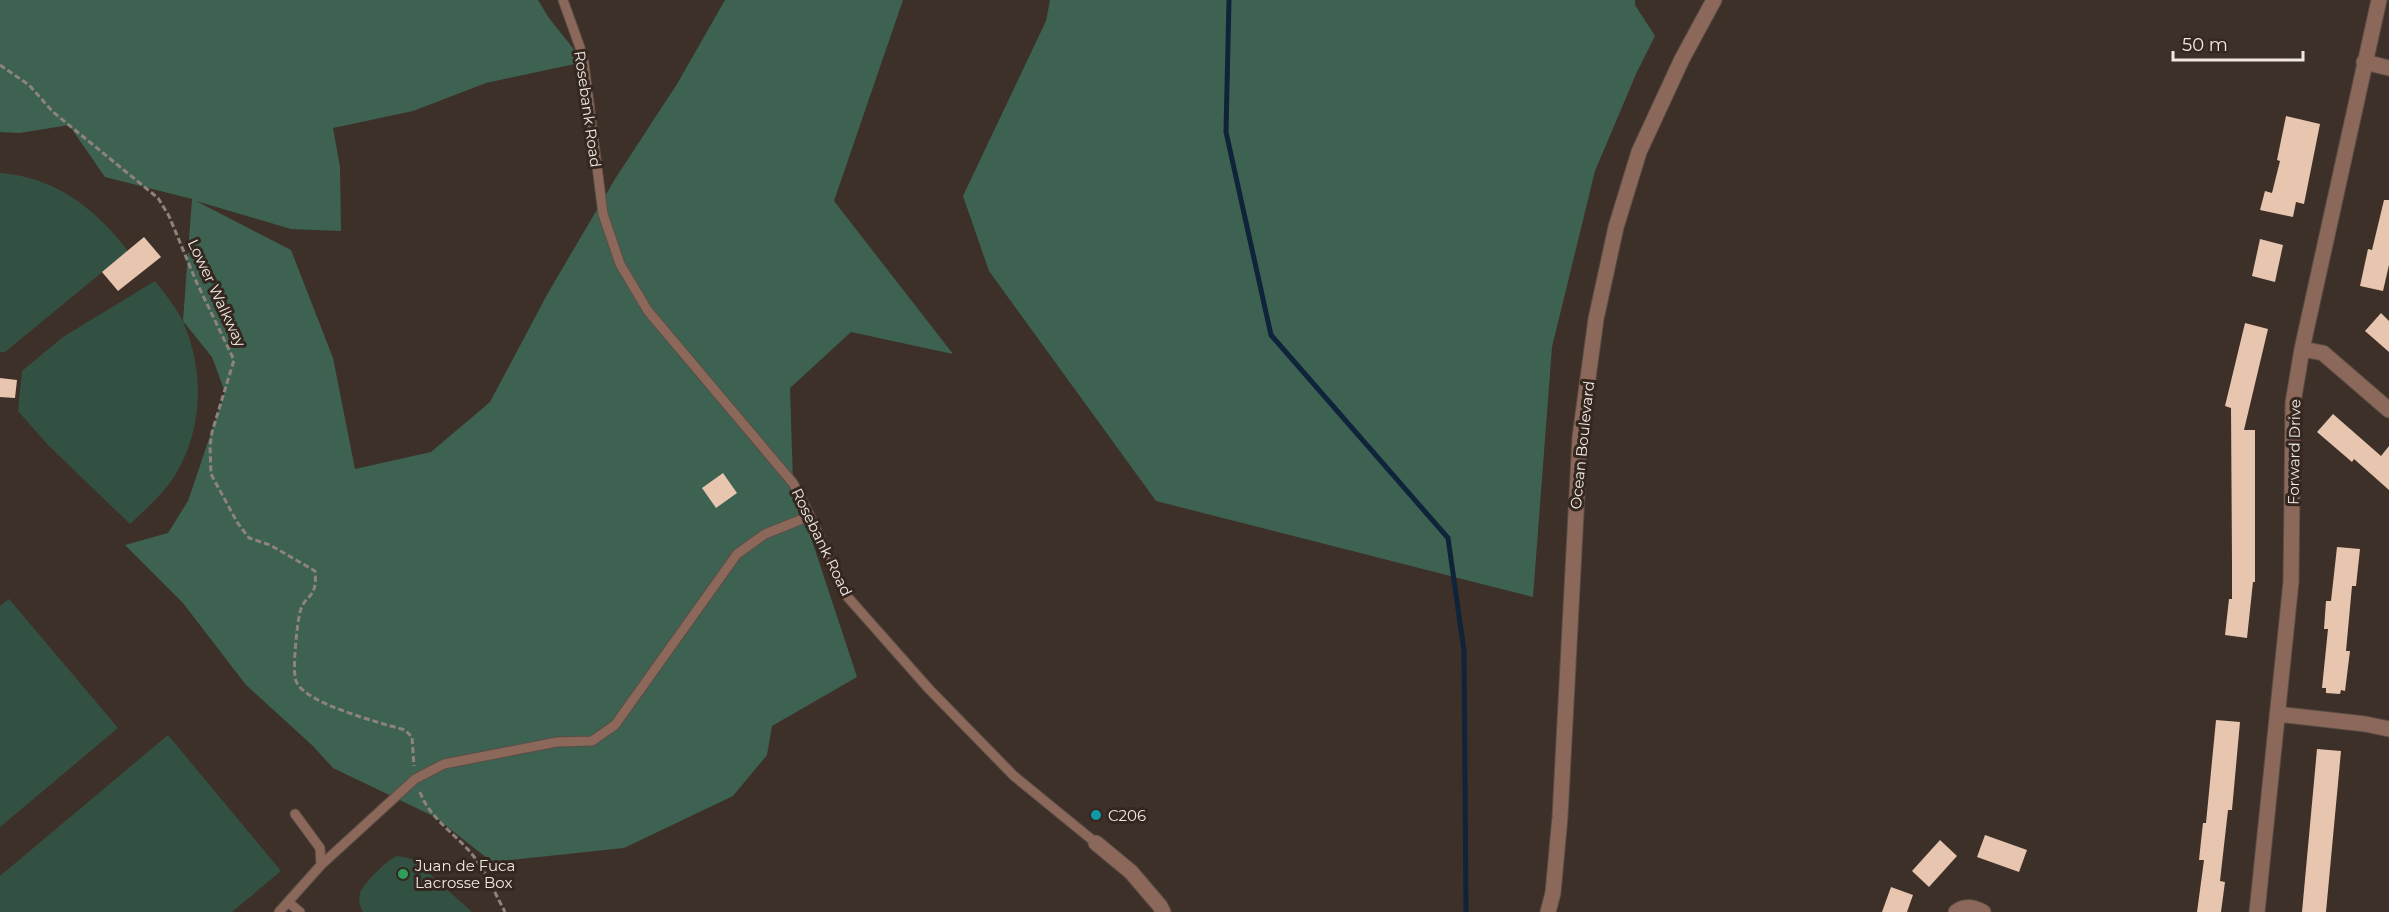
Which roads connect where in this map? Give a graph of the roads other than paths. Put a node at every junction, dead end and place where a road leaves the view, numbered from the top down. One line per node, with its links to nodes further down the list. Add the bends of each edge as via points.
1 (563, 0): 8 (lane, Rosebank Road, via 583,57 603,213 620,264 648,311 793,483)
2 (1714, 0): 18 (street, Ocean Boulevard, via 1639,152 1616,227 1596,319 1580,437 1560,817)
3 (2379, 0): 4 (street, Forward Drive)
4 (2364, 62): 5 (street); 6 (street, Forward Drive)
5 (2389, 68)
6 (2302, 349): 7 (street, via 2323,353); 9 (street, Forward Drive, via 2293,403 2291,582)
7 (2389, 410)
8 (810, 516): 12 (lane, Rosebank Road, via 845,594 929,689 1014,776); 13 (lane, via 765,534 737,554 615,725 592,741 557,742 444,764 415,779)
9 (2277, 714): 10 (street); 21 (street, Forward Drive)
10 (2389, 729)
11 (295, 814): 13 (lane, via 320,848)
12 (1096, 843): 17 (street, Rosebank Road, via 1131,872)
13 (321, 865): 14 (lane)
14 (288, 902): 15 (lane); 16 (lane)
15 (279, 912)
16 (300, 912)
17 (1163, 912)
18 (1548, 912)
19 (1956, 912): 20 (street, via 1965,907)
20 (1983, 912)
21 (2257, 912)

